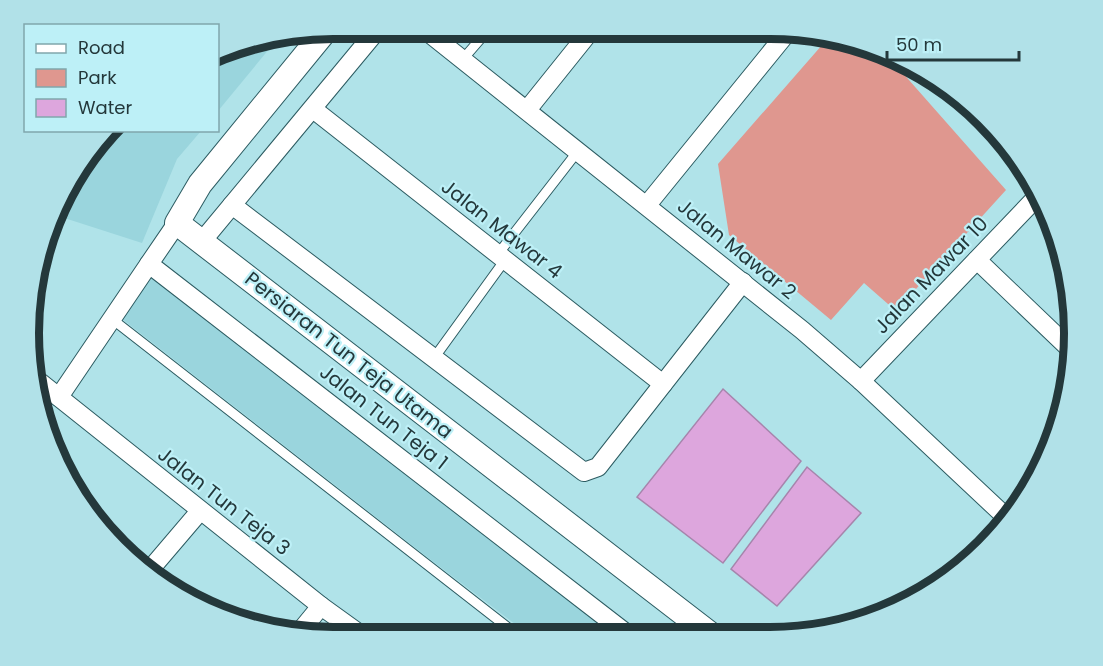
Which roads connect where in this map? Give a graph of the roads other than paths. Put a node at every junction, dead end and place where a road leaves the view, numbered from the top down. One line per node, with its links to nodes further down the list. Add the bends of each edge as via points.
1 (369, 39): 8 (street)
2 (437, 39): 7 (street, Jalan Mawar 2)
3 (480, 39): 7 (lane)
4 (584, 39): 9 (street)
5 (318, 40): 14 (street, via 200,184)
6 (781, 40): 13 (street)
7 (463, 59): 9 (street, Jalan Mawar 2)
8 (313, 109): 12 (street); 16 (street, Jalan Mawar 4)
9 (527, 110): 10 (street, Jalan Mawar 2)
10 (578, 151): 13 (street, Jalan Mawar 2); 16 (lane)
11 (1033, 201): 17 (street, Jalan Mawar 10)
12 (232, 205): 15 (street); 22 (street)
13 (646, 205): 19 (street, Jalan Mawar 2)
14 (177, 222): 15 (street, Persiaran Tun Teja Utama); 18 (street)
15 (202, 240): 35 (street, Persiaran Tun Teja Utama)
16 (502, 257): 22 (lane); 24 (street, Jalan Mawar 4)
17 (977, 260): 21 (street); 23 (street, Jalan Mawar 10)
18 (149, 264): 20 (street); 34 (street, Jalan Tun Teja 1)
19 (743, 282): 23 (street, Jalan Mawar 2); 24 (street)
20 (112, 319): 26 (street); 33 (lane)
21 (1063, 343)
22 (434, 358): 24 (street, via 584,472 598,467)
23 (861, 381): 28 (street, Jalan Mawar 2)
24 (663, 384)
25 (44, 385): 26 (street, Jalan Tun Teja 3)
26 (59, 397): 27 (street, Jalan Tun Teja 3)
27 (200, 511): 29 (street); 30 (street, Jalan Tun Teja 3)
28 (1002, 513)
29 (153, 566)
30 (321, 606): 31 (street); 32 (street, Jalan Tun Teja 3)
31 (305, 625)
32 (350, 627)
33 (507, 627)
34 (618, 627)
35 (701, 627)

